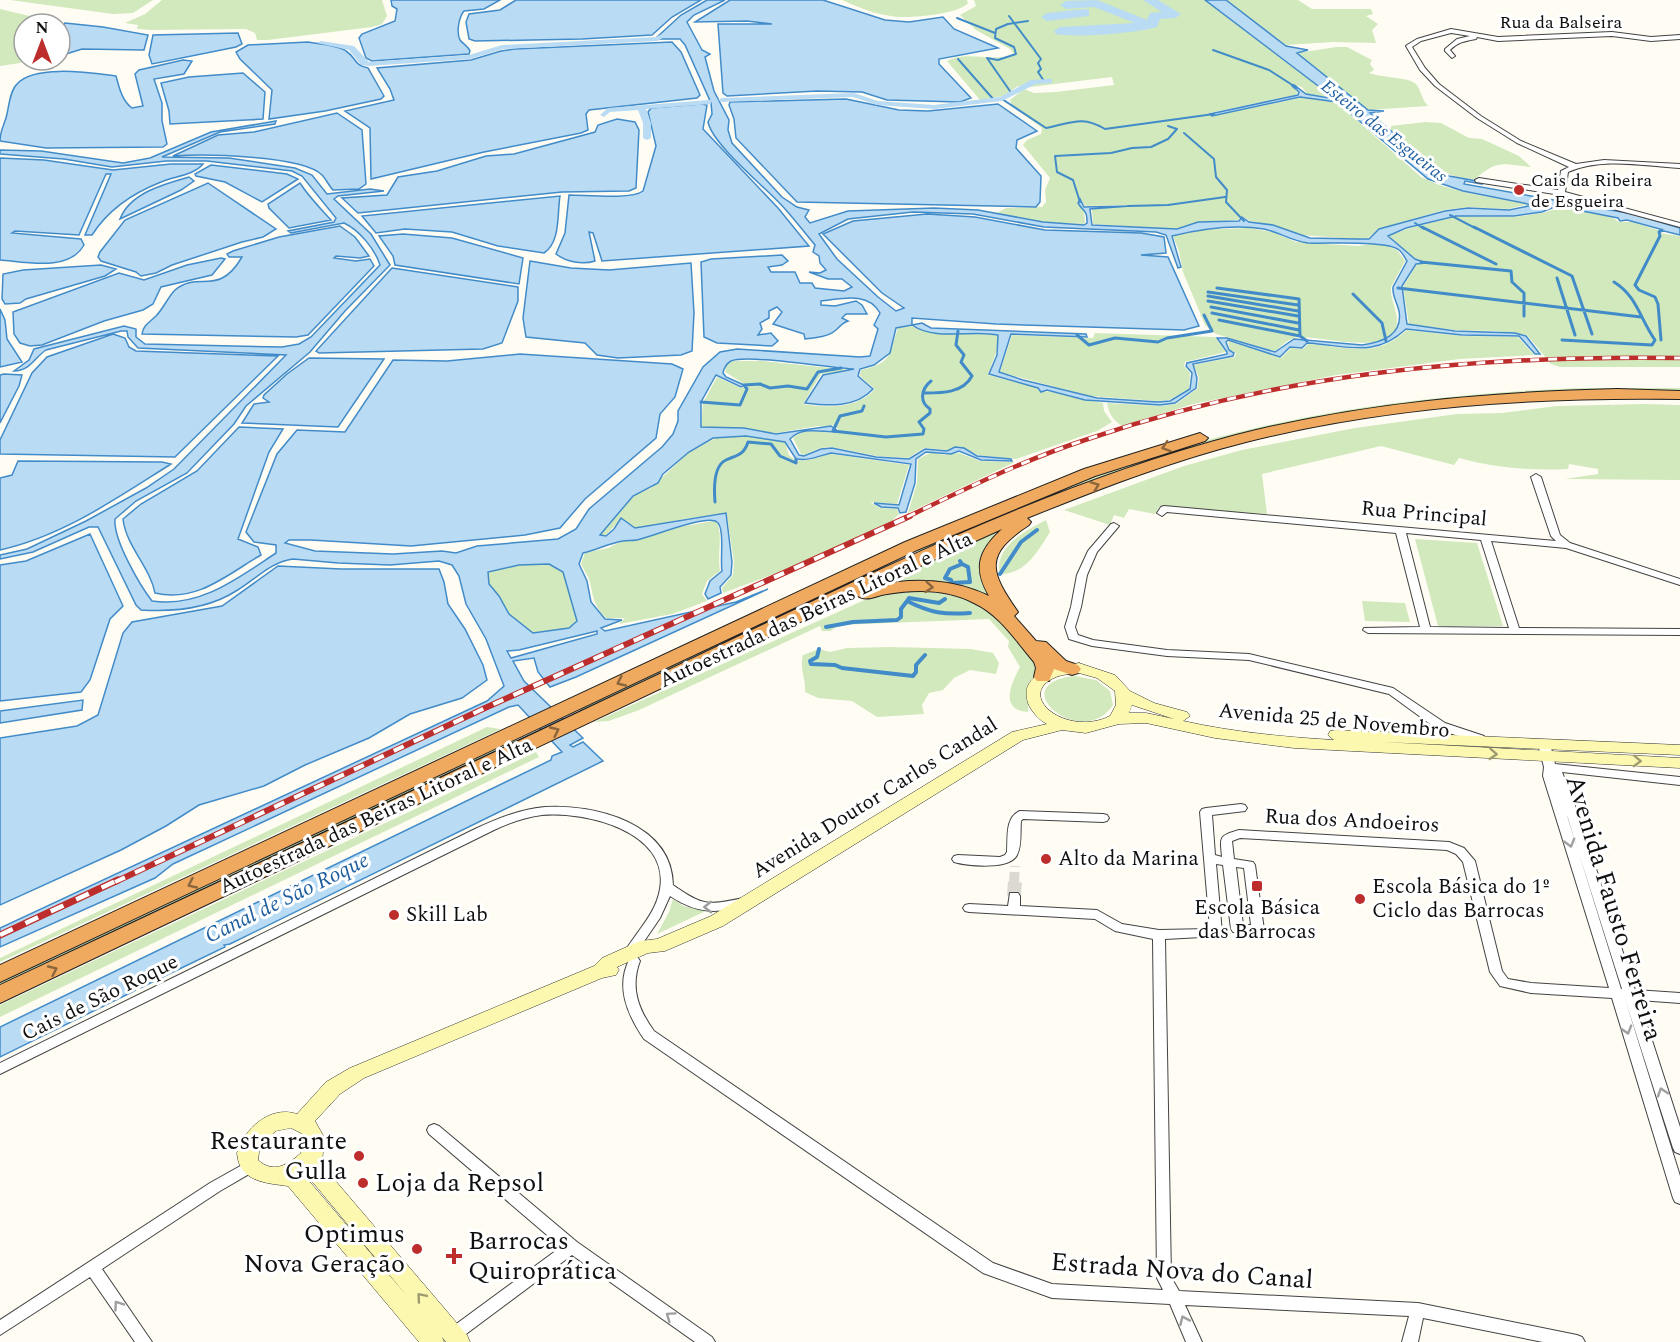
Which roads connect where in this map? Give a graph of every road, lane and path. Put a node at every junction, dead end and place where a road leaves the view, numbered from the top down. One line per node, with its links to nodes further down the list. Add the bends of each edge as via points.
1 (1680, 37): 2 (street, Rua da Balseira, via 1651,39 1612,34)
2 (1498, 39): 3 (street, via 1463,38 1447,50); 4 (street, Rua da Balseira, via 1451,31 1408,46 1437,85 1479,117 1519,142)
3 (1452, 56)
4 (1574, 166): 5 (street); 7 (street, via 1565,171)
5 (1680, 166)
6 (1479, 180): 7 (street)
7 (1561, 193): 8 (street)
8 (1680, 225)
9 (1680, 385): 27 (highway, Autoestrada das Beiras Litoral e Alta, one-way to 27, via 1556,384 1390,399 1311,411 1170,446 1006,505 911,546)
10 (1680, 395): 12 (highway, Autoestrada das Beiras Litoral e Alta, one-way to 10, via 1182,455 1323,420 1474,400)
11 (1536, 477): 17 (street, via 1556,536)
12 (1057, 500): 19 (highway, Autoestrada das Beiras Litoral e Alta, via 927,555); 24 (highway, via 1010,529 997,542 988,555 986,575 994,594 1049,657)
13 (1161, 513): 15 (street, Rua Principal, via 1164,509)
14 (1114, 526): 33 (street, via 1092,551 1082,575 1070,627 1073,637 1167,653 1249,657 1393,691 1441,726)
15 (1400, 530): 16 (street, Rua Principal); 21 (street)
16 (1485, 537): 17 (street, Rua Principal); 22 (street)
17 (1568, 545): 18 (street, Rua Principal)
18 (1680, 582)
19 (812, 611): 25 (highway, one-way to 25, via 891,587 927,586 964,593 988,604 1009,621 1042,660); 27 (highway, Autoestrada das Beiras Litoral e Alta)
20 (1368, 630): 21 (street)
21 (1426, 631): 22 (street)
22 (1515, 631): 23 (street)
23 (1680, 632)
24 (1072, 669): 25 (street); 26 (street, via 1105,675)
25 (1042, 677): 28 (street, via 1033,690)
26 (1123, 694): 29 (street, via 1124,708); 33 (street, Avenida 25 de Novembro, via 1166,712 1288,733)
27 (581, 710): 32 (highway, Autoestrada das Beiras Litoral e Alta)
28 (1038, 711): 30 (street); 31 (street, Avenida Doutor Carlos Candal)
29 (1118, 719): 30 (street, via 1086,728); 35 (street, Avenida 25 de Novembro, one-way to 35, via 1146,718 1215,733 1294,743)
30 (1061, 725): 31 (street, Avenida Doutor Carlos Candal)
31 (1018, 736): 45 (street, Avenida Doutor Carlos Candal)
32 (517, 740): 50 (highway, Autoestrada das Beiras Litoral e Alta, one-way to 50); 53 (highway, Autoestrada das Beiras Litoral e Alta, one-way to 32)
33 (1486, 741): 35 (street, Avenida 25 de Novembro)
34 (1680, 750): 35 (street, Avenida 25 de Novembro)
35 (1547, 756): 36 (street, Avenida 25 de Novembro, one-way to 36); 37 (street); 51 (street, Avenida Fausto Ferreira, one-way to 51, via 1549,776); 52 (street, Avenida Fausto Ferreira, via 1559,776)
36 (1680, 763)
37 (1680, 781)
38 (1241, 808): 41 (street, Rua dos Andoeiros, via 1206,812)
39 (1103, 818): 40 (street, via 1020,815 1015,820 1012,862)
40 (958, 859)
41 (1210, 859): 42 (street, Rua dos Andoeiros); 48 (street, Rua dos Andoeiros, via 1216,933)
42 (1228, 861): 42 (street, Rua dos Andoeiros, via 1237,929 1258,930 1249,865); 51 (street, Rua dos Andoeiros, via 1226,839 1239,834 1449,846 1469,861 1496,972 1504,983)
43 (667, 887): 45 (street, Avenida Doutor Carlos Candal, one-way to 43, via 700,907 687,903); 49 (street, via 662,905); 55 (street, Cais de São Roque, via 665,868 654,846 633,828 604,816 543,811 508,820 458,841)
44 (1014, 896): 47 (street)
45 (755, 899): 49 (street, Avenida Doutor Carlos Candal, via 652,953)
46 (969, 908): 47 (street)
47 (1014, 910): 48 (street, via 1097,915 1119,928)
48 (1159, 935): 65 (street, via 1164,1278)
49 (632, 957): 56 (street, Avenida Doutor Carlos Candal, via 612,970 600,971 357,1073 333,1088); 65 (street, Estrada Nova do Canal, via 628,973 630,996 649,1035 988,1268 1052,1291)
50 (0, 974)
51 (1616, 993): 52 (street); 62 (street, Avenida Fausto Ferreira, one-way to 62)
52 (1631, 994): 54 (street); 58 (street, Avenida Fausto Ferreira, one-way to 52)
53 (0, 995)
54 (1680, 998)
55 (0, 1069)
56 (302, 1122): 59 (street, via 315,1135); 60 (street, via 280,1121 259,1131 248,1149)
57 (434, 1130): 63 (street)
58 (1680, 1148)
59 (313, 1154): 61 (street, via 299,1168); 68 (street, one-way to 59, via 312,1167)
60 (251, 1166): 61 (street, via 258,1172); 64 (street)
61 (279, 1176): 71 (street, via 294,1178)
62 (1680, 1198)
63 (572, 1247): 68 (street); 72 (street, one-way to 63)
64 (92, 1267): 67 (street); 70 (street, one-way to 64)
65 (1176, 1297): 66 (street, Estrada Nova do Canal); 73 (street, one-way to 65)
66 (1418, 1310): 69 (street, Estrada Nova do Canal); 74 (street)
67 (0, 1328)
68 (456, 1338)
69 (1551, 1339): 75 (street, Estrada Nova do Canal)
70 (144, 1342)
71 (433, 1342)
72 (707, 1342)
73 (1194, 1342)
74 (1410, 1342)
75 (1577, 1342)

